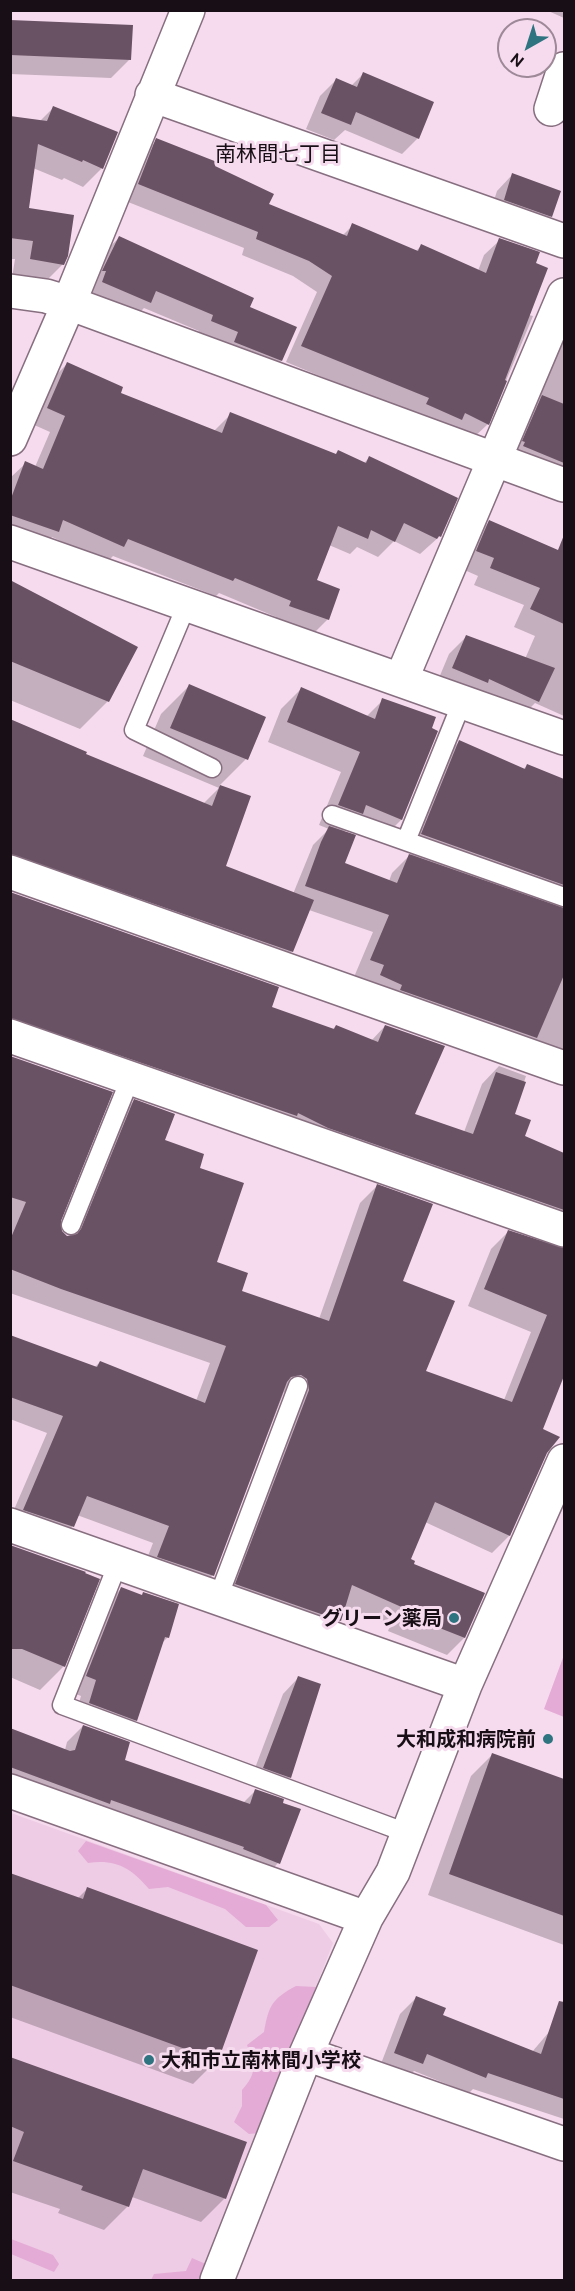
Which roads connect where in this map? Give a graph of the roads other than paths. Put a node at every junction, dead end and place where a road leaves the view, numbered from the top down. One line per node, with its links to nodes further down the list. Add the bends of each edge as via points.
1 (188, 10): 3 (street)
2 (564, 73): 4 (street)
3 (152, 95): 5 (street); 8 (street)
4 (550, 109)
5 (564, 241)
6 (10, 291): 8 (street)
7 (564, 295): 10 (street)
8 (69, 303): 9 (street); 10 (street)
9 (10, 439)
10 (495, 459): 11 (street); 14 (street)
11 (564, 484)
12 (10, 542): 13 (street)
13 (187, 604): 14 (street); 17 (lane, via 134,730)
14 (401, 680): 15 (street)
15 (462, 702): 16 (street); 19 (lane)
16 (564, 738)
17 (212, 768)
18 (332, 815): 19 (lane)
19 (406, 842): 21 (lane)
20 (10, 872): 23 (street)
21 (564, 897)
22 (10, 1036): 24 (street)
23 (564, 1068)
24 (130, 1079): 25 (lane); 26 (street)
25 (72, 1225)
26 (564, 1230)
27 (298, 1386): 31 (lane)
28 (564, 1461): 32 (street)
29 (10, 1525): 30 (street)
30 (118, 1563): 31 (street); 34 (lane, via 62,1705)
31 (218, 1598): 32 (street)
32 (465, 1685): 34 (street)
33 (10, 1791): 35 (street)
34 (407, 1833): 35 (street, via 393,1872)
35 (366, 1918): 36 (street)
36 (306, 2054): 37 (street); 38 (street)
37 (564, 2144)
38 (217, 2280)

